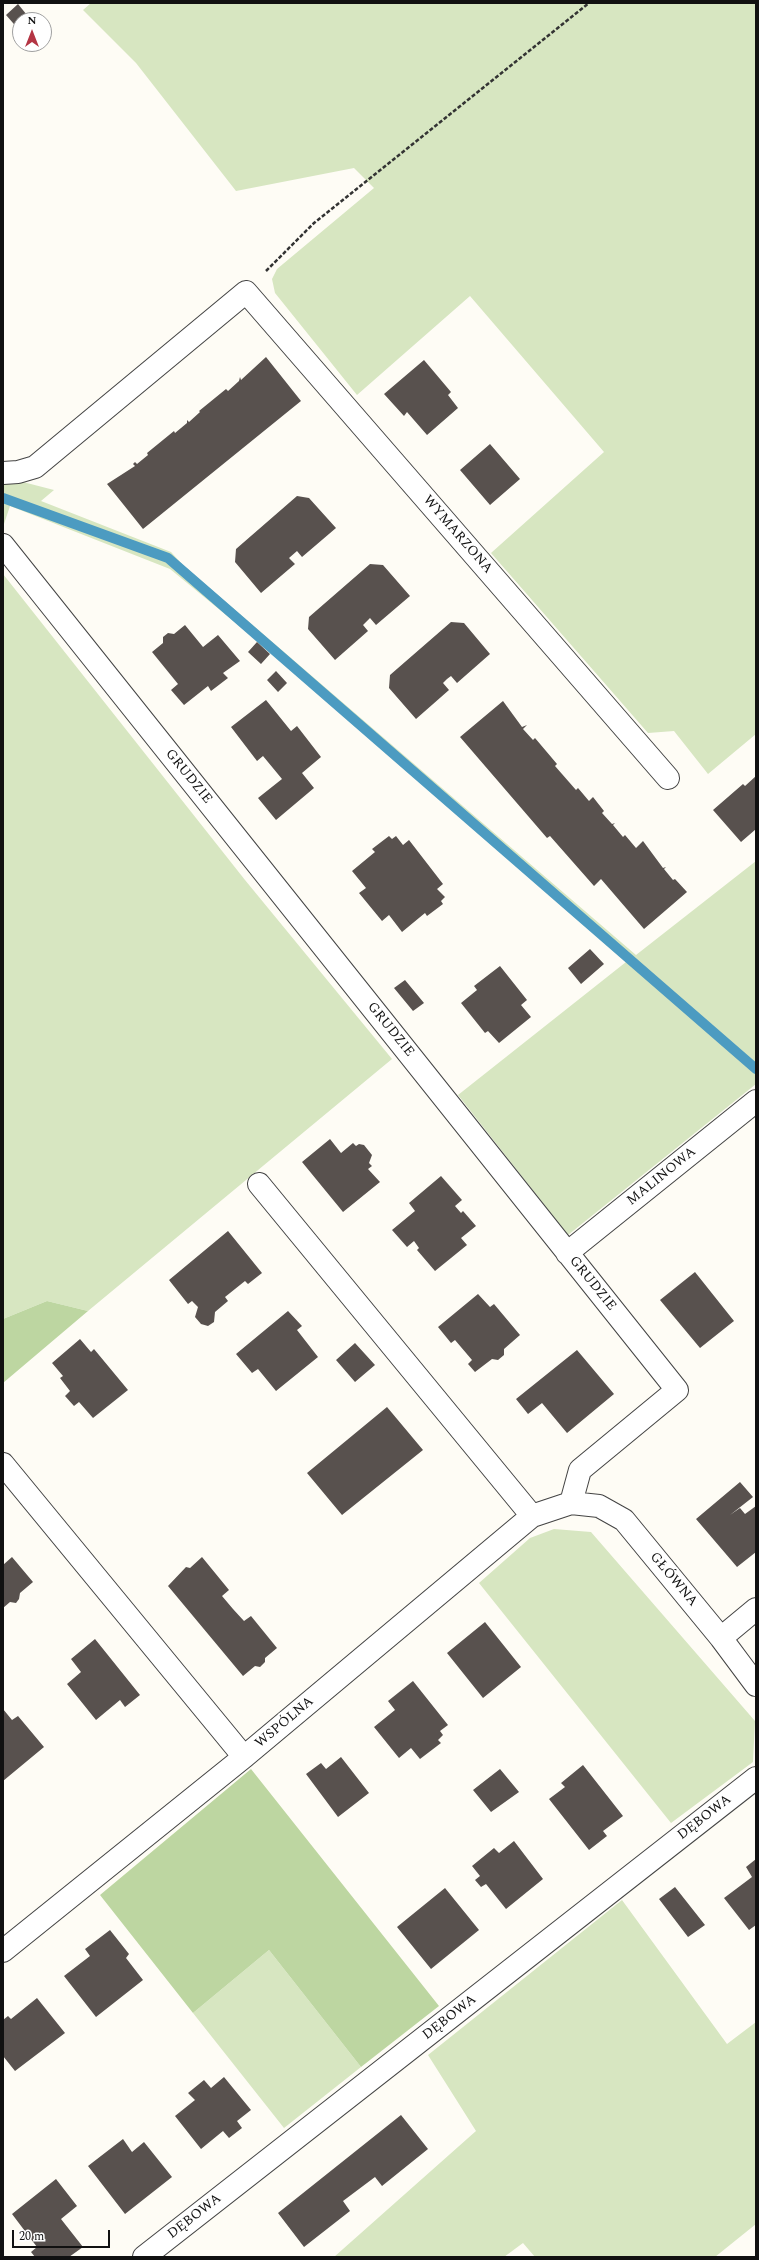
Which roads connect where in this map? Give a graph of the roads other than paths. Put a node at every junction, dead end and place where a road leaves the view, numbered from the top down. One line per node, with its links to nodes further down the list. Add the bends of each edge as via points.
1 (3, 473): 3 (street, WYMARZONA, via 35,467 246,292)
2 (3, 545): 6 (street, GRUDZIE)
3 (668, 778)
4 (756, 1102): 6 (street, MALINOWA)
5 (259, 1184): 9 (street)
6 (567, 1253): 8 (street, GRUDZIE, via 677,1390 580,1470)
7 (3, 1464): 13 (street)
8 (571, 1503): 9 (street, WSPÓLNA); 11 (street, GŁÓWNA, via 599,1506 624,1520)
9 (532, 1516): 13 (street, WSPÓLNA)
10 (756, 1609): 11 (street)
11 (721, 1638): 12 (street, GŁÓWNA)
12 (756, 1685)
13 (244, 1757): 15 (street, WSPÓLNA)
14 (756, 1778): 16 (street, DĘBOWA)
15 (3, 1951)
16 (144, 2257)

